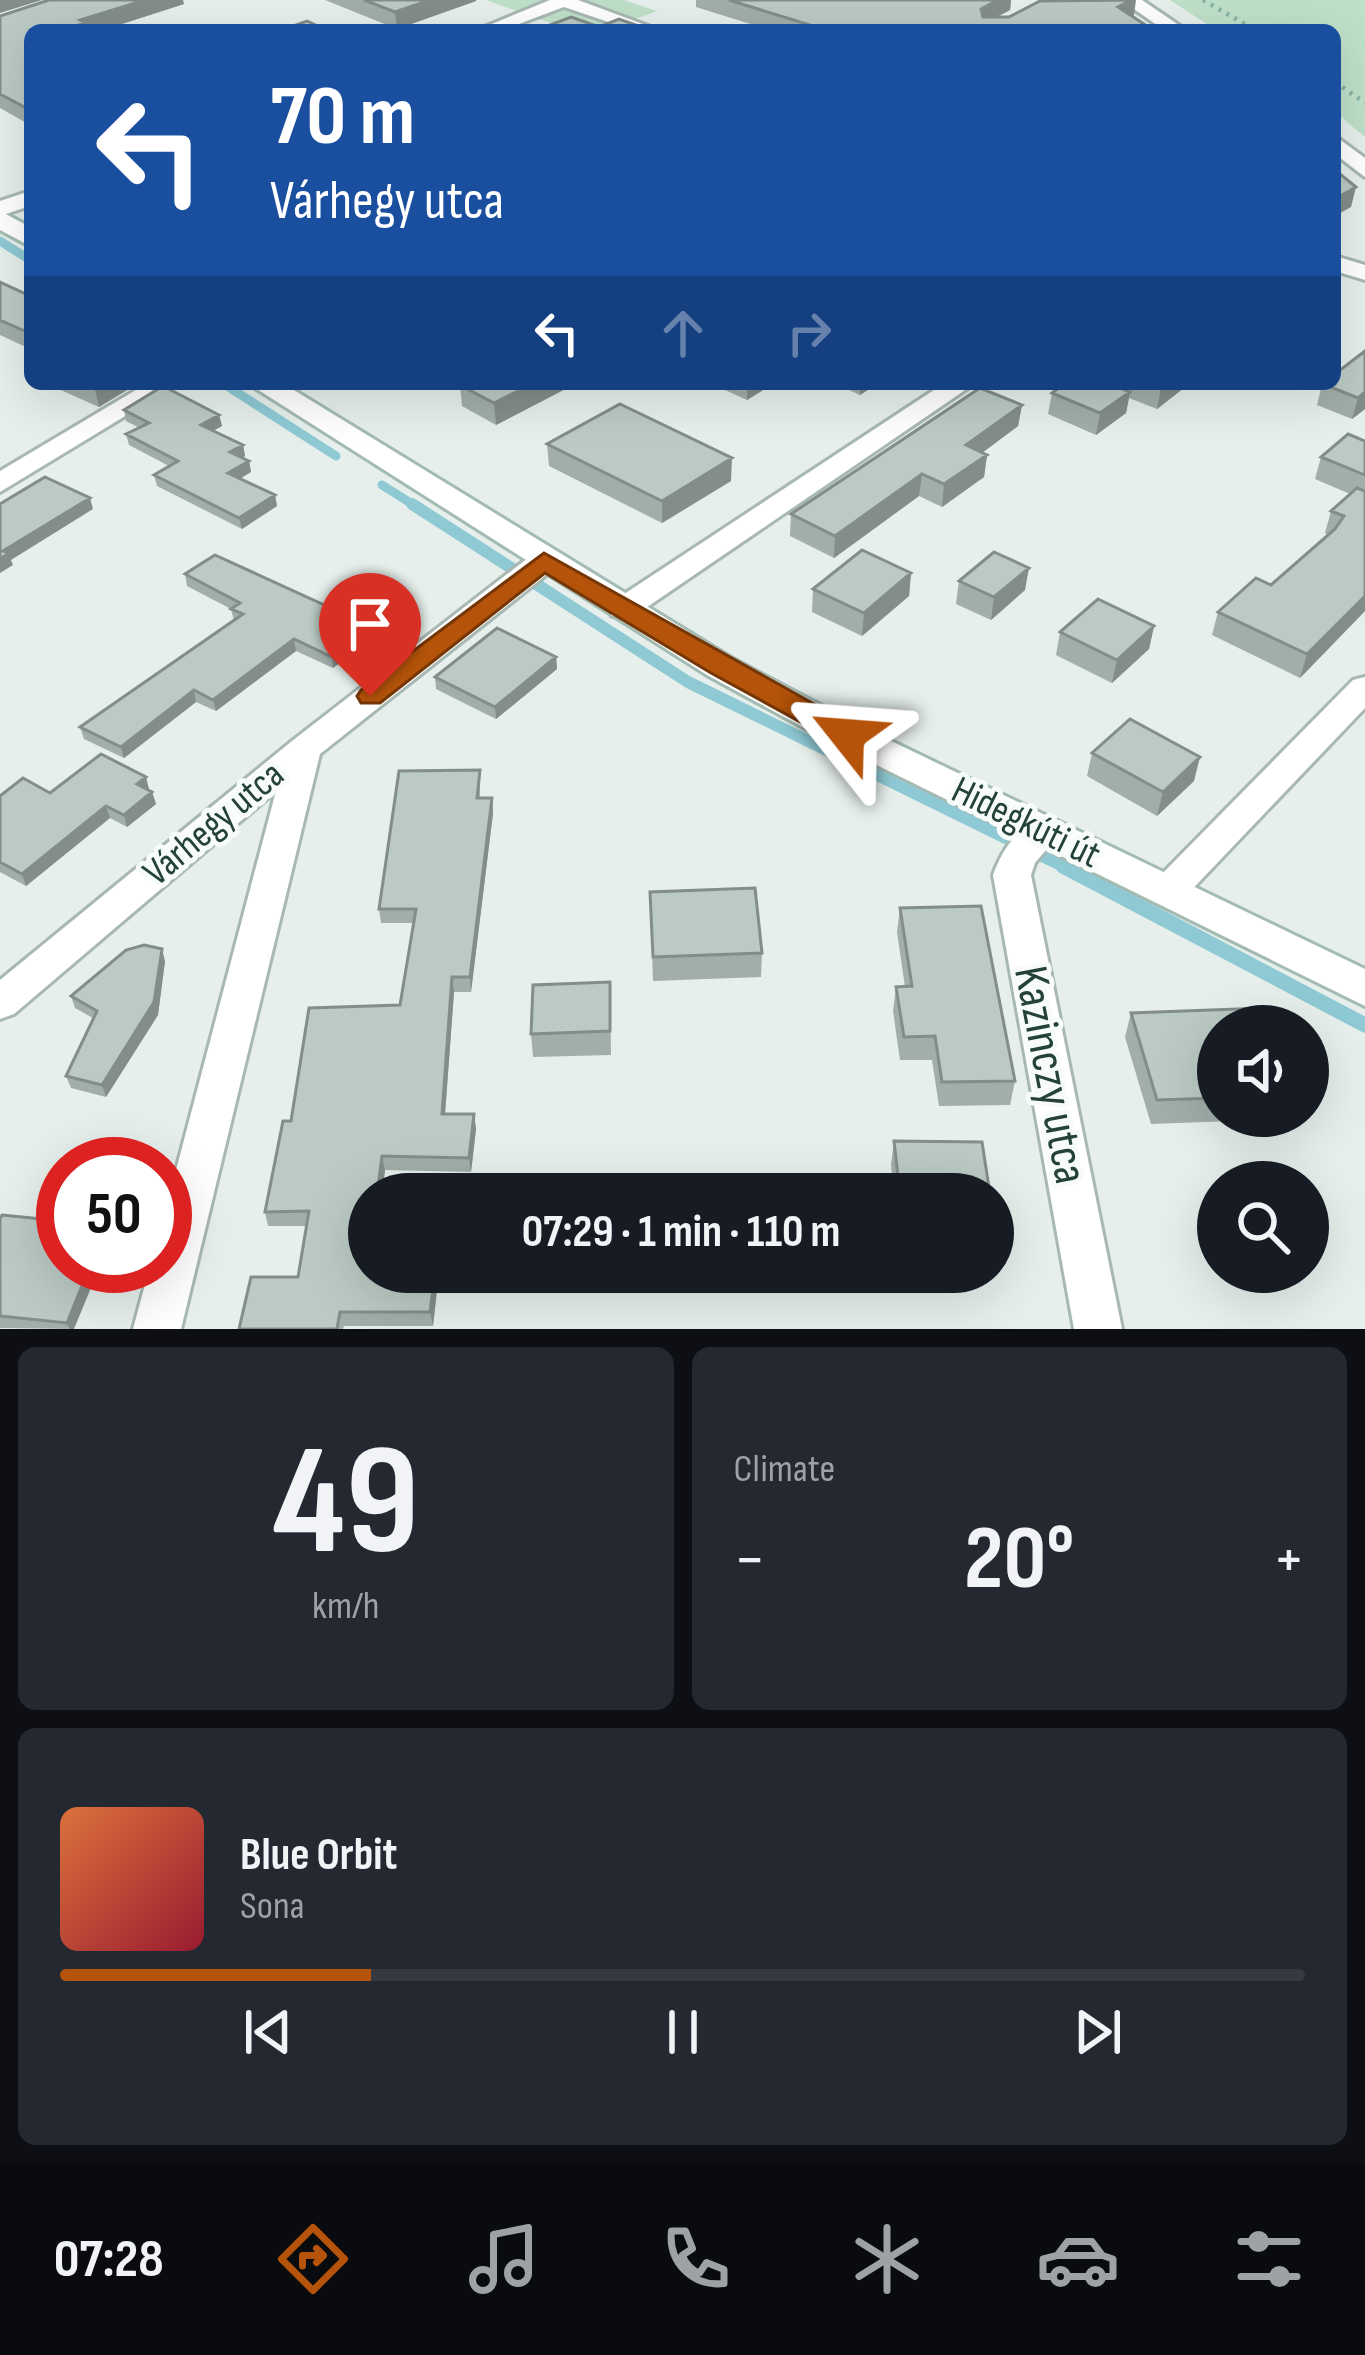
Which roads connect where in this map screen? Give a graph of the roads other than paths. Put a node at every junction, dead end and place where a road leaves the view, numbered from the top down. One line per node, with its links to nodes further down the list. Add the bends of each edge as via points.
1 (564, 0): 3 (street); 4 (street)
2 (1130, 0): 5 (street)
3 (502, 24)
4 (633, 24)
5 (1168, 24)
6 (1341, 148): 7 (street)
7 (1365, 170)
8 (155, 390): 11 (street)
9 (273, 390): 12 (main road, Hidegkúti út)
10 (952, 390): 13 (street)
11 (0, 483)
12 (531, 571): 13 (main road, Hidegkúti út); 15 (street, Várhegy utca)
13 (623, 609): 16 (main road, Hidegkúti út)
14 (1365, 688): 17 (street)
15 (304, 749): 19 (street, Várhegy utca); 20 (street)
16 (1034, 842): 17 (main road, Hidegkúti út); 21 (street, Kazinczy utca, via 1012,875)
17 (1167, 892): 18 (main road, Hidegkúti út)
18 (1365, 989)
19 (0, 1003)
20 (157, 1329)
21 (1098, 1329)

